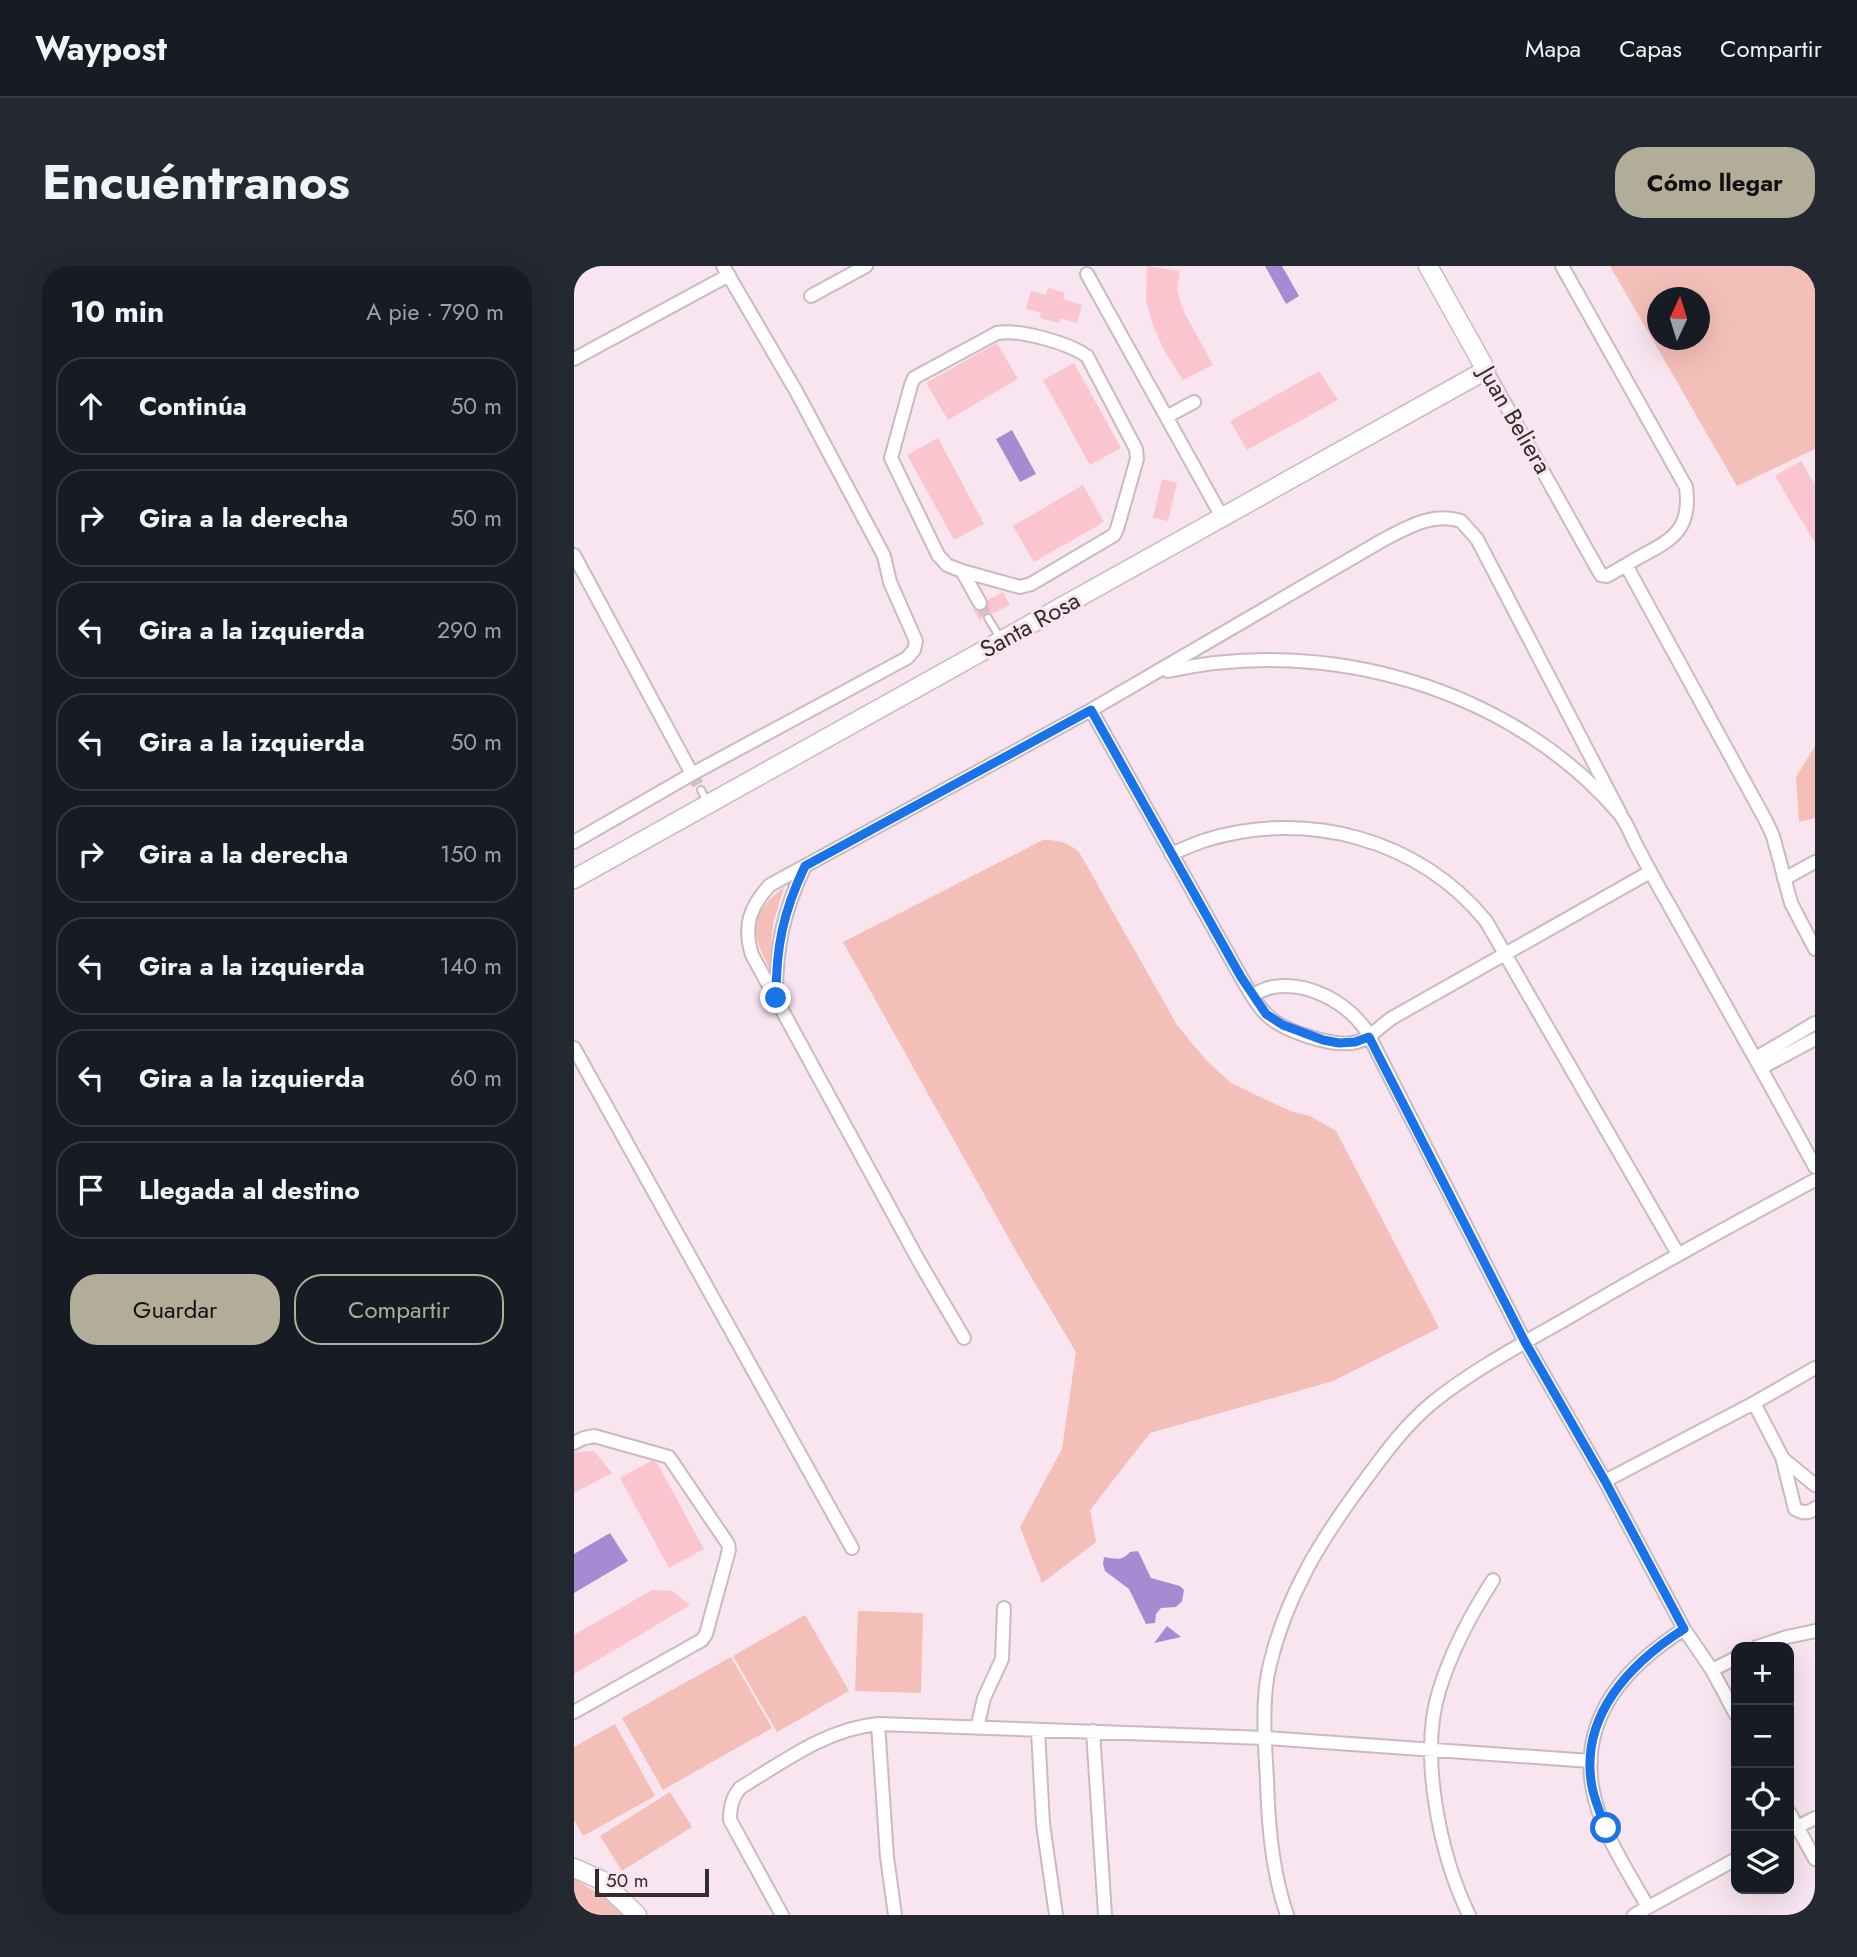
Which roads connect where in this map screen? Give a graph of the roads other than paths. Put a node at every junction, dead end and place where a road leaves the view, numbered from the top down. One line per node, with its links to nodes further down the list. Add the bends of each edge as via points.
1 (866, 266): 6 (street)
2 (1428, 266): 8 (street, Juan Beliera)
3 (1562, 266): 13 (street, via 1686,487 1687,511 1679,531)
4 (726, 271): 7 (street); 20 (street, via 884,556 890,582 916,641 907,658)
5 (1087, 274): 10 (street)
6 (811, 296)
7 (574, 359)
8 (1486, 370): 11 (street, Santa Rosa); 13 (street, Juan Beliera, via 1601,575)
9 (1194, 402): 10 (street)
10 (1168, 416): 11 (street)
11 (1222, 517): 17 (street, Santa Rosa)
12 (574, 555): 20 (street)
13 (1626, 565): 28 (street, via 1766,821)
14 (962, 571): 14 (street, via 938,555 891,457 914,378 997,333 1011,331 1077,350 1087,356 1136,449 1114,535 1020,587); 15 (street)
15 (979, 603)
16 (988, 618): 17 (lane)
17 (1002, 641): 27 (street, Santa Rosa, via 705,797)
18 (1154, 674): 19 (street); 21 (street, via 1220,662 1277,660 1358,669 1406,681 1480,709 1527,734 1591,783); 21 (street, via 1383,540 1416,523 1449,517 1461,521 1477,539)
19 (1091, 710): 23 (street); 25 (street)
20 (692, 774): 22 (street)
21 (1620, 813): 26 (street)
22 (574, 842)
23 (1171, 854): 30 (street, via 1242,831 1320,828 1354,835 1443,878 1486,921); 31 (street)
24 (1815, 862): 28 (street)
25 (805, 866): 32 (street, via 790,898 779,940); 32 (street, via 771,885 756,900 749,917 752,955)
26 (1650, 872): 30 (street); 37 (street)
27 (574, 878)
28 (1784, 879): 29 (street)
29 (1815, 949)
30 (1505, 953): 34 (street, via 1385,1023); 40 (street)
31 (1252, 995): 34 (street, via 1266,1014 1302,1033 1339,1043); 34 (street, via 1286,986 1312,991 1357,1017)
32 (776, 998): 41 (street)
33 (1815, 1023): 37 (street)
34 (1369, 1037): 42 (street)
35 (1815, 1039): 37 (street)
36 (574, 1048): 50 (street)
37 (1758, 1063): 38 (street)
38 (1815, 1167)
39 (1815, 1180): 40 (street)
40 (1678, 1254): 42 (street)
41 (964, 1338)
42 (1525, 1342): 47 (street); 64 (street, via 1443,1395 1411,1423 1324,1537 1293,1595 1269,1666)
43 (1815, 1368): 44 (street)
44 (1754, 1403): 46 (street); 47 (street)
45 (574, 1443): 59 (street, via 594,1436 669,1457 729,1550 702,1640)
46 (1782, 1457): 48 (street); 49 (street, via 1795,1509 1811,1512)
47 (1605, 1481): 53 (street)
48 (1815, 1485)
49 (1815, 1508)
50 (852, 1548)
51 (1493, 1580): 65 (street, via 1442,1682 1434,1712)
52 (1004, 1608): 61 (street, via 1002,1659 984,1698)
53 (1684, 1629): 57 (street); 66 (street, via 1625,1677 1611,1696 1596,1725)
54 (1815, 1631): 55 (street)
55 (1772, 1642)
56 (1731, 1660): 57 (street)
57 (1712, 1670): 58 (street)
58 (1731, 1706)
59 (574, 1712)
60 (878, 1724): 61 (street); 75 (street, via 838,1732 734,1795 730,1820); 76 (street)
61 (977, 1728): 62 (street)
62 (1038, 1731): 63 (street); 77 (street, via 1043,1824)
63 (1093, 1731): 64 (street); 78 (street)
64 (1265, 1738): 65 (street); 79 (street, via 1273,1855)
65 (1432, 1750): 66 (street); 80 (street, via 1439,1828)
66 (1591, 1761): 73 (street, via 1592,1784 1606,1828)
67 (1815, 1818): 68 (street)
68 (1794, 1828)
69 (1794, 1830): 70 (street)
70 (1815, 1860)
71 (1731, 1862): 73 (street)
72 (574, 1868): 74 (street, via 601,1880)
73 (1648, 1907): 81 (street)
74 (637, 1915)
75 (782, 1915)
76 (895, 1915)
77 (1056, 1915)
78 (1105, 1915)
79 (1287, 1915)
80 (1469, 1915)
81 (1634, 1915)

